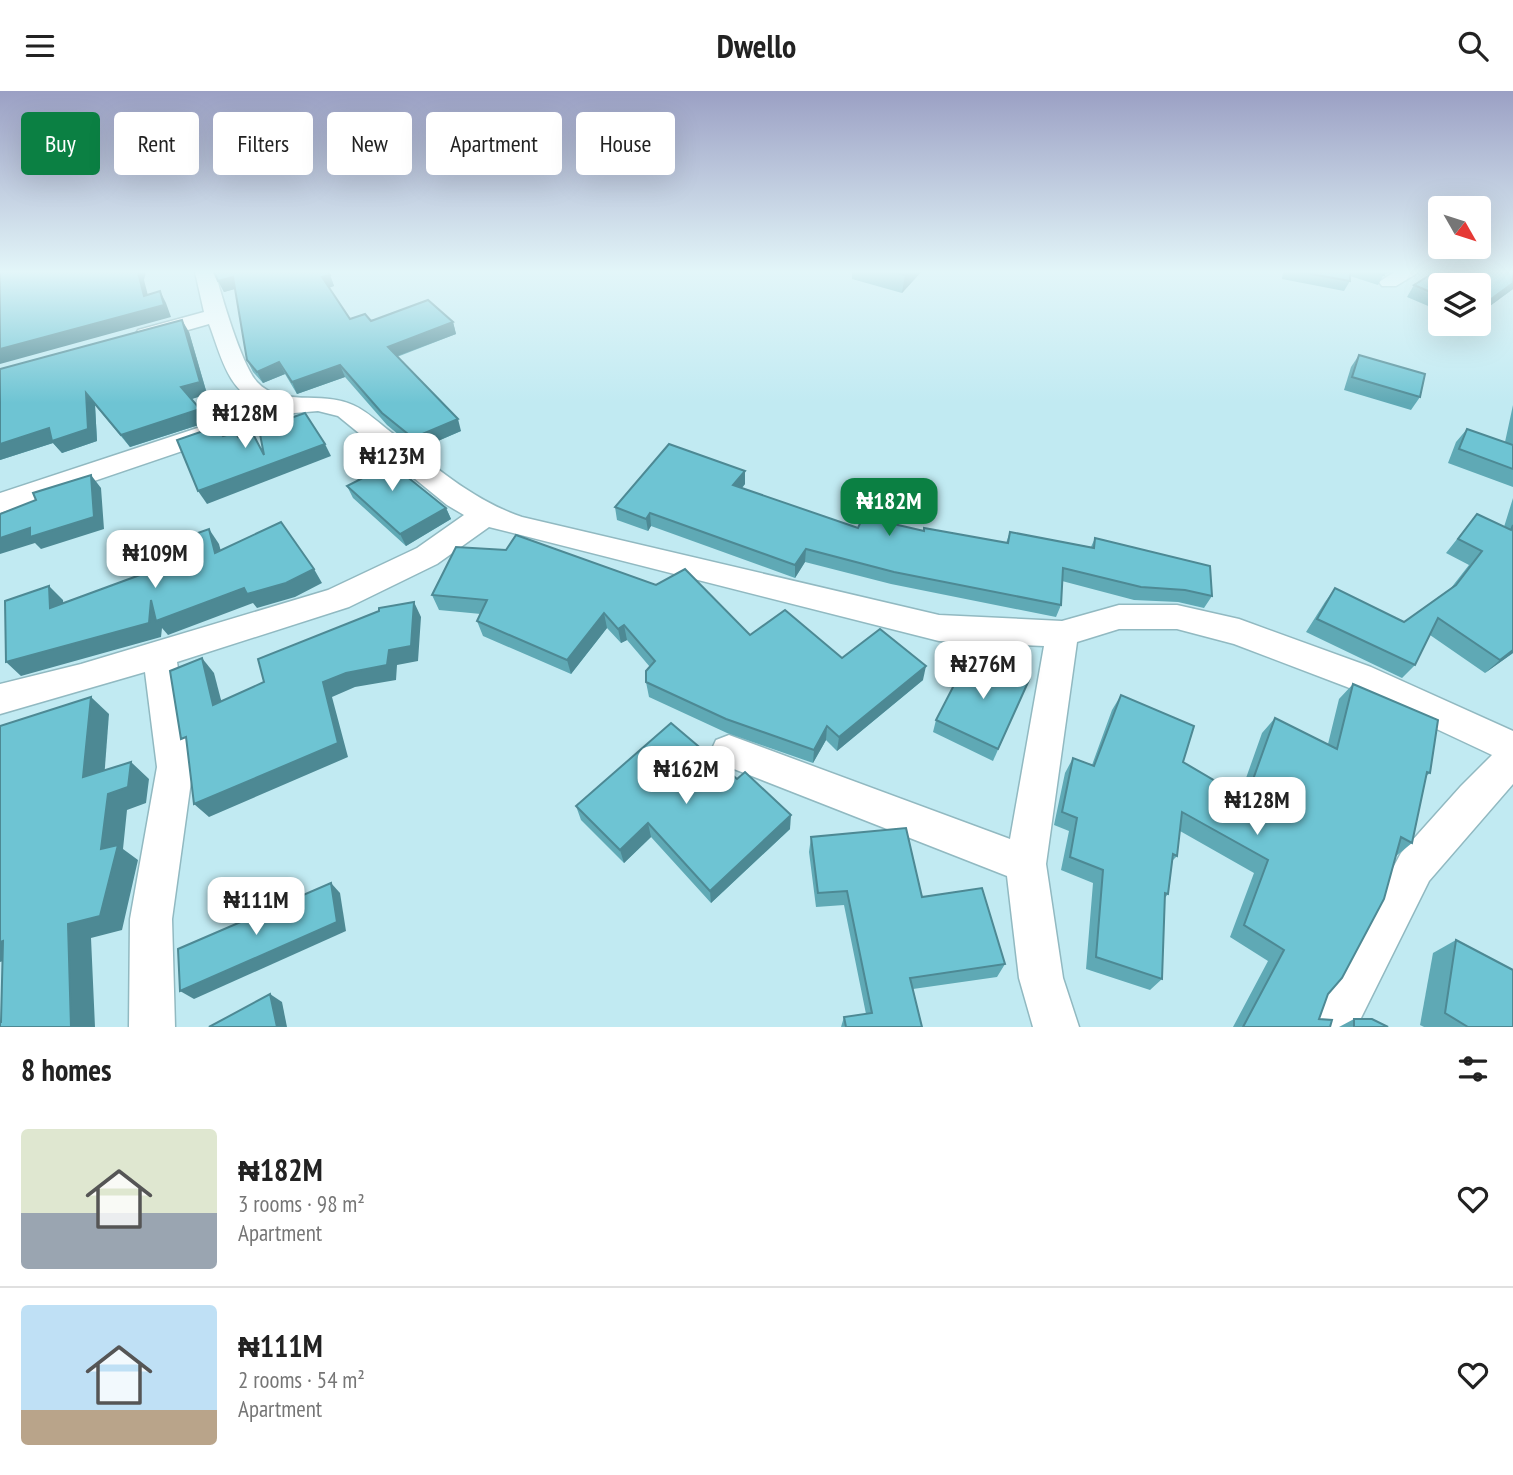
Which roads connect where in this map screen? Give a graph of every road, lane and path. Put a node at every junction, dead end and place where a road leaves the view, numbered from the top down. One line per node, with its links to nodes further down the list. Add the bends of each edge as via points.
1 (216, 315): 4 (street, via 244,383 257,395)
2 (214, 316): 3 (street)
3 (131, 339)
4 (287, 407): 5 (street); 6 (street, via 310,401 347,411)
5 (0, 503)
6 (485, 515): 7 (street, via 939,628); 8 (street, via 390,576)
7 (1062, 634): 10 (street, via 1119,617 1177,617 1239,632 1359,677); 13 (street)
8 (159, 655): 9 (street); 14 (street, via 176,767 151,919)
9 (0, 699)
10 (1513, 748)
11 (729, 751): 13 (street)
12 (1513, 759): 16 (street, via 1415,867 1343,1006)
13 (1026, 864): 15 (street, via 1041,978)
14 (152, 1027)
15 (1056, 1027)
16 (1327, 1027)

